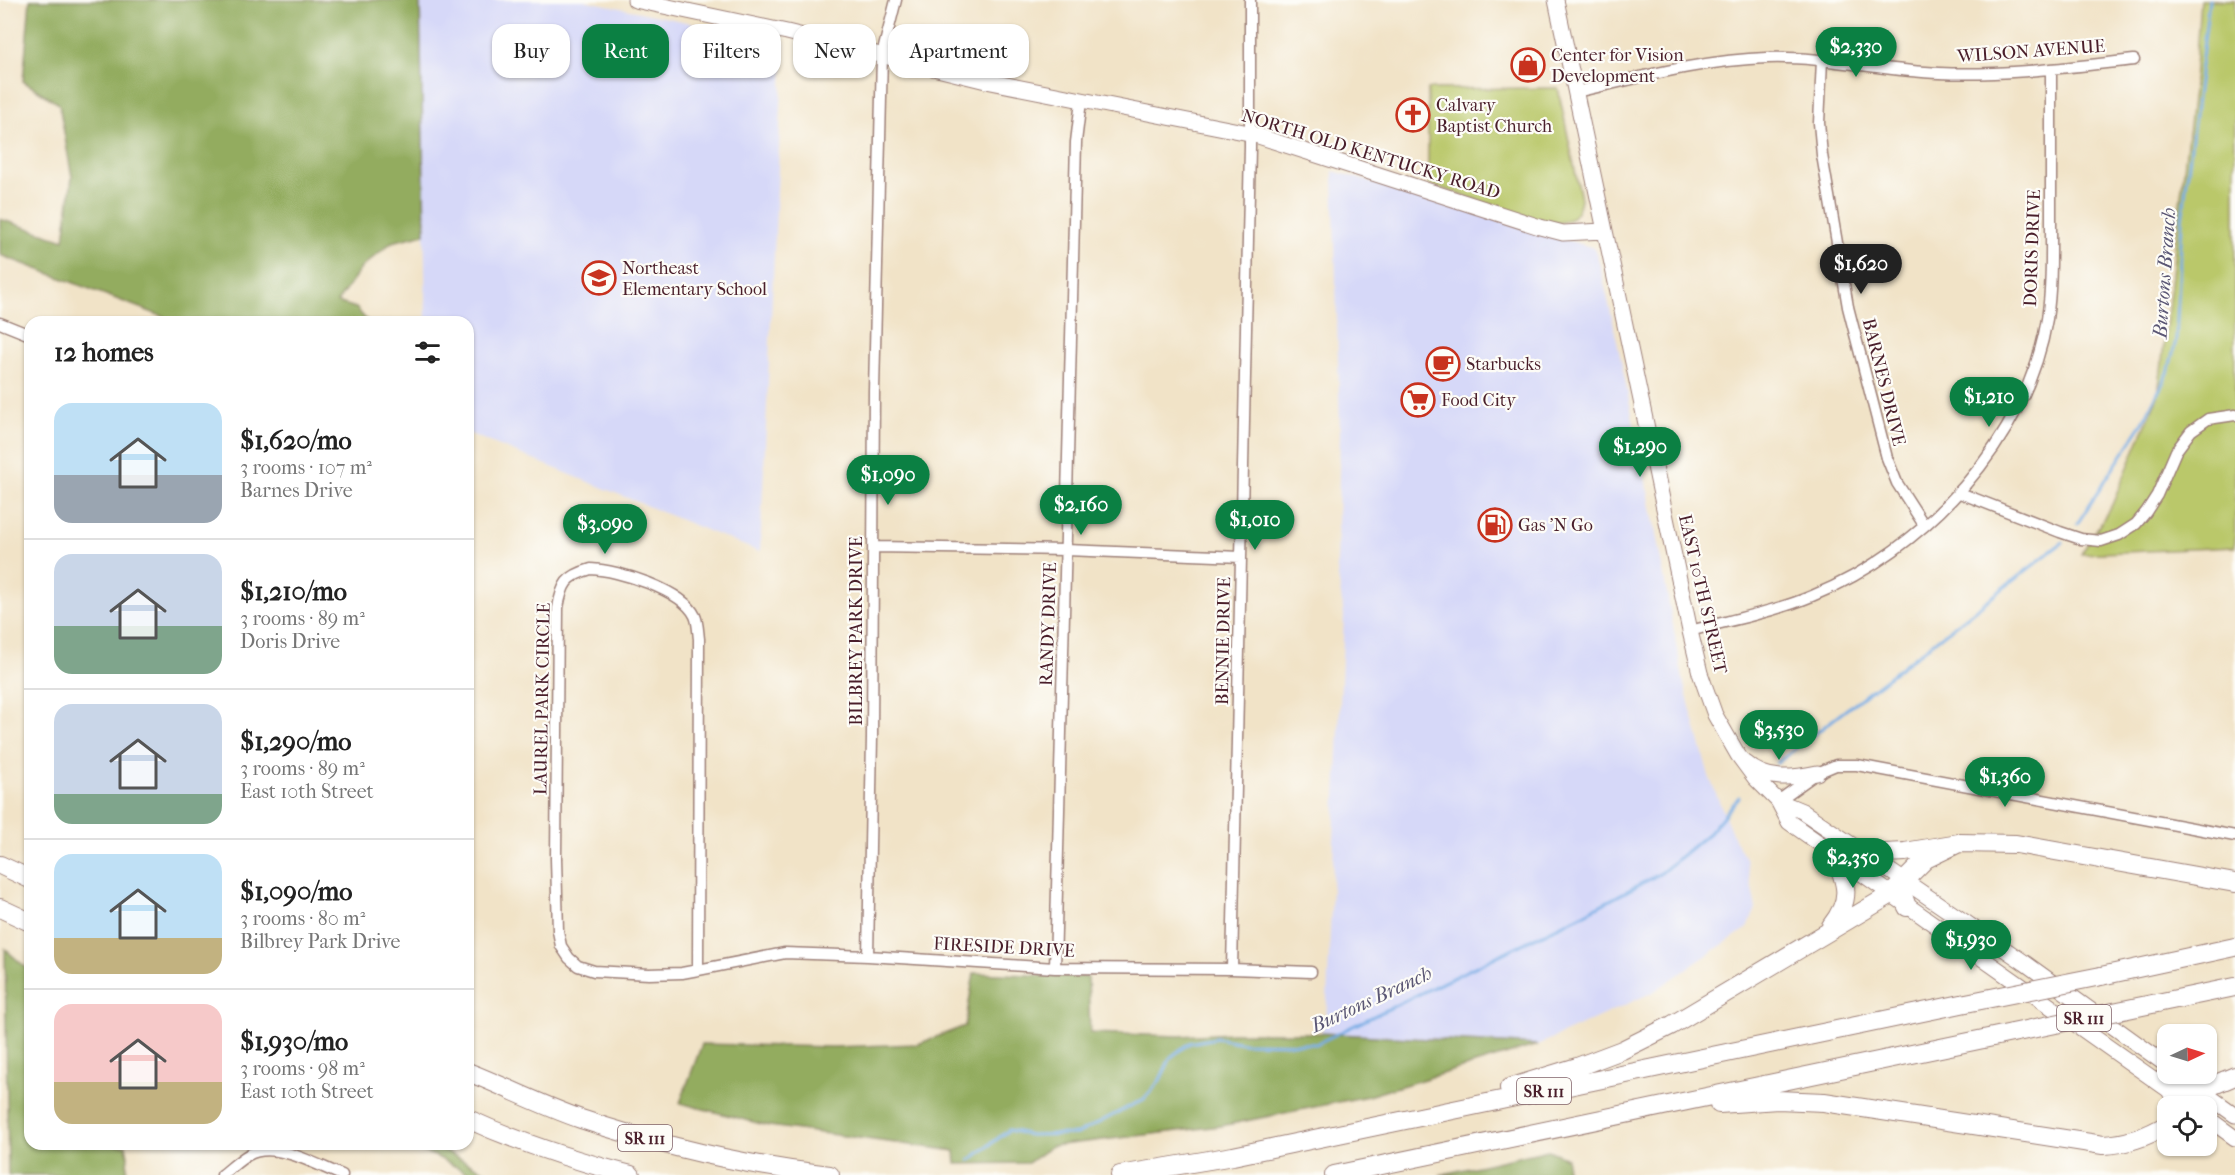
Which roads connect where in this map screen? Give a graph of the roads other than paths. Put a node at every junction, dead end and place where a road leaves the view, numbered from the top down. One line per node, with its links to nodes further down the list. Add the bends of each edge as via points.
1 (635, 0): 5 (main road, NORTH OLD KENTUCKY ROAD)
2 (896, 0): 5 (street, BILBREY PARK DRIVE)
3 (1250, 0): 11 (street, BENNIE DRIVE)
4 (1556, 0): 9 (main road, EAST 10TH STREET)
5 (882, 55): 10 (main road, NORTH OLD KENTUCKY ROAD); 18 (street, BILBREY PARK DRIVE)
6 (1822, 60): 8 (street, WILSON AVENUE, via 1938,73); 9 (street, WILSON AVENUE, via 1736,60); 17 (street, BARNES DRIVE, via 1822,155 1848,307 1887,458 1897,483)
7 (2134, 60): 8 (street, WILSON AVENUE)
8 (2051, 69): 16 (street, DORIS DRIVE, via 2051,272 2047,319 2035,368 2019,404)
9 (1575, 92): 12 (main road, EAST 10TH STREET)
10 (1082, 101): 11 (main road, NORTH OLD KENTUCKY ROAD); 19 (street, RANDY DRIVE, via 1076,142)
11 (1250, 133): 12 (main road, NORTH OLD KENTUCKY ROAD, via 1540,227 1563,233); 20 (street, BENNIE DRIVE)
12 (1604, 231): 21 (main road, EAST 10TH STREET)
13 (0, 323): 14 (street)
14 (24, 333)
15 (2235, 415): 16 (street, via 2208,419 2191,431 2176,450 2146,512 2119,535 2101,541 2081,539)
16 (1960, 493): 17 (street, DORIS DRIVE)
17 (1924, 525): 21 (street, DORIS DRIVE, via 1865,569 1811,597)
18 (873, 547): 19 (street); 39 (street, BILBREY PARK DRIVE)
19 (1066, 550): 20 (street); 40 (street, RANDY DRIVE)
20 (1241, 557): 41 (street, BENNIE DRIVE)
21 (1690, 631): 22 (main road, EAST 10TH STREET, via 1715,715)
22 (1738, 755): 23 (main road, via 1750,766 1781,778); 24 (main road, EAST 10TH STREET)
23 (1817, 773): 24 (street); 25 (street, via 1836,765 1857,765)
24 (1778, 801): 27 (main road, via 1802,811); 28 (main road, EAST 10TH STREET, via 1789,822)
25 (2235, 836)
26 (1959, 843): 27 (highway); 31 (highway, via 1926,859); 32 (highway, via 2016,844)
27 (1864, 854): 31 (main road)
28 (1835, 856): 33 (main road, EAST 10TH STREET); 37 (highway, via 1845,882 1845,903)
29 (0, 865): 30 (highway)
30 (24, 876)
31 (1903, 881): 33 (highway); 34 (highway); 45 (main road)
32 (2235, 883)
33 (1890, 895): 34 (main road, EAST 10TH STREET); 37 (highway)
34 (1907, 907): 48 (main road, EAST 10TH STREET, via 2053,1009)
35 (0, 908): 36 (highway)
36 (24, 919)
37 (1827, 931): 50 (highway, via 1672,1025 1622,1050)
38 (2235, 947): 50 (highway, SR 111, bridge)
39 (868, 956): 40 (street, FIRESIDE DRIVE); 42 (street, FIRESIDE DRIVE, via 785,953)
40 (1055, 968): 41 (street, FIRESIDE DRIVE)
41 (1232, 969): 43 (street, FIRESIDE DRIVE)
42 (698, 970): 42 (street, LAUREL PARK CIRCLE, via 700,677 695,616 683,600 637,578 604,569 576,573 566,581 558,608 556,859 561,946 578,966 594,971 649,974)
43 (1311, 972)
44 (2235, 987): 54 (highway, SR 111, bridge)
45 (2157, 1058)
46 (474, 1075): 61 (highway, SR 111, via 580,1119 696,1153)
47 (2235, 1076): 48 (highway)
48 (2187, 1094): 49 (main road)
49 (2235, 1115)
50 (1410, 1119): 62 (highway, SR 111)
51 (474, 1122): 60 (highway, SR 111, via 595,1166)
52 (2217, 1125): 55 (main road)
53 (2157, 1130): 54 (highway, via 2143,1138 2103,1145 1845,1105 1778,1101 1674,1109)
54 (1542, 1131): 63 (highway, SR 111)
55 (2235, 1138)
56 (254, 1150): 58 (street)
57 (272, 1150): 59 (street)
58 (222, 1175)
59 (342, 1175)
60 (631, 1175)
61 (830, 1175)
62 (1120, 1175)
63 (1334, 1175)

